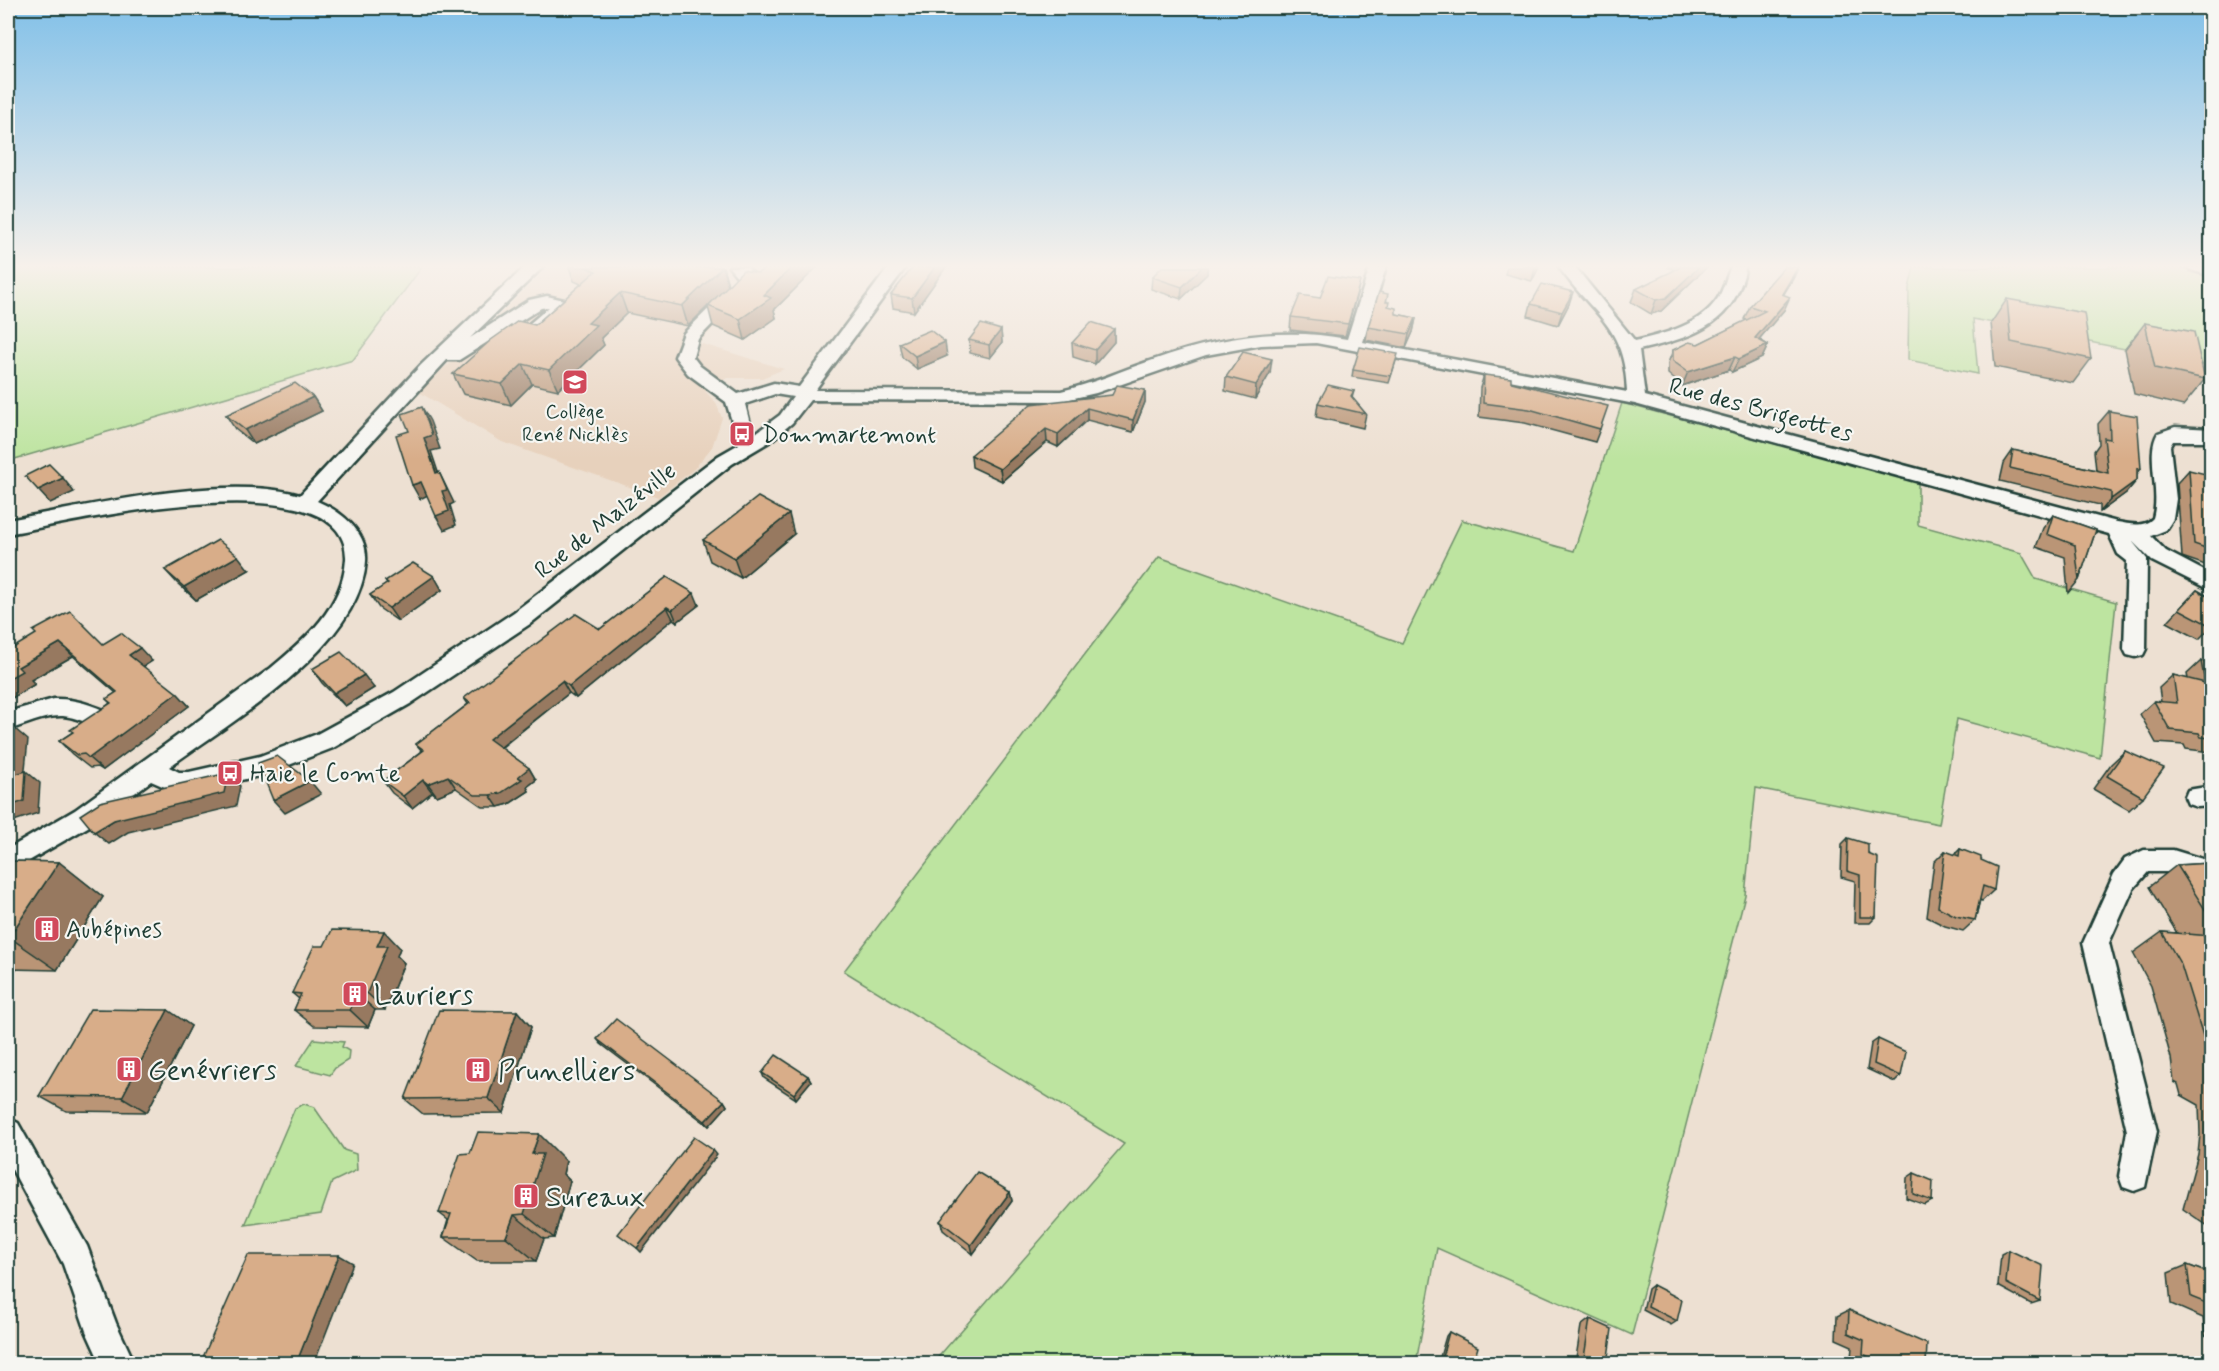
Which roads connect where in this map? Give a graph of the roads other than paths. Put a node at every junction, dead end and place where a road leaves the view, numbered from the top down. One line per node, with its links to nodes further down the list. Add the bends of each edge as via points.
1 (467, 331): 12 (street)
2 (495, 331): 12 (street)
3 (526, 331): 9 (street)
4 (696, 331): 15 (street, via 684,357 688,366)
5 (849, 331): 13 (street, Rue de Malzéville, via 811,380)
6 (1358, 331): 10 (street)
7 (1620, 331): 11 (street)
8 (1682, 331): 11 (street)
9 (523, 333)
10 (1354, 344): 13 (street, Rue des Brigeottes, via 1300,338 1269,341 1177,357 1076,393 1049,397); 14 (street, Rue des Brigeottes)
11 (1630, 347): 14 (street)
12 (427, 369): 18 (street)
13 (806, 394): 15 (street, Rue des Brigeottes, via 774,388); 17 (street, Rue de Malzéville, via 786,419)
14 (1636, 399): 20 (street, Rue des Brigeottes)
15 (735, 401): 17 (street, via 741,412 742,434)
16 (2211, 435): 20 (street, via 2175,433 2165,437 2161,446 2167,505 2161,522 2153,528)
17 (750, 445): 25 (street, Rue de Malzéville, via 724,460 487,643 374,715 263,765 189,782 176,782)
18 (304, 503): 19 (street, via 259,496 196,499); 25 (street, via 339,523 352,538 356,564 343,605 318,639 279,675)
19 (8, 527)
20 (2126, 530): 21 (street, via 2159,556); 22 (street, via 2125,549 2137,560)
21 (2211, 584)
22 (2135, 649)
23 (101, 718): 24 (street, via 71,706 58,706)
24 (8, 722)
25 (150, 770): 26 (street, via 84,817)
26 (8, 862)
27 (2211, 873): 29 (street, via 2173,861 2144,861 2134,867 2123,882 2096,943 2142,1131)
28 (8, 1133): 30 (street, via 76,1257 102,1331)
29 (2134, 1176)
30 (119, 1364)

